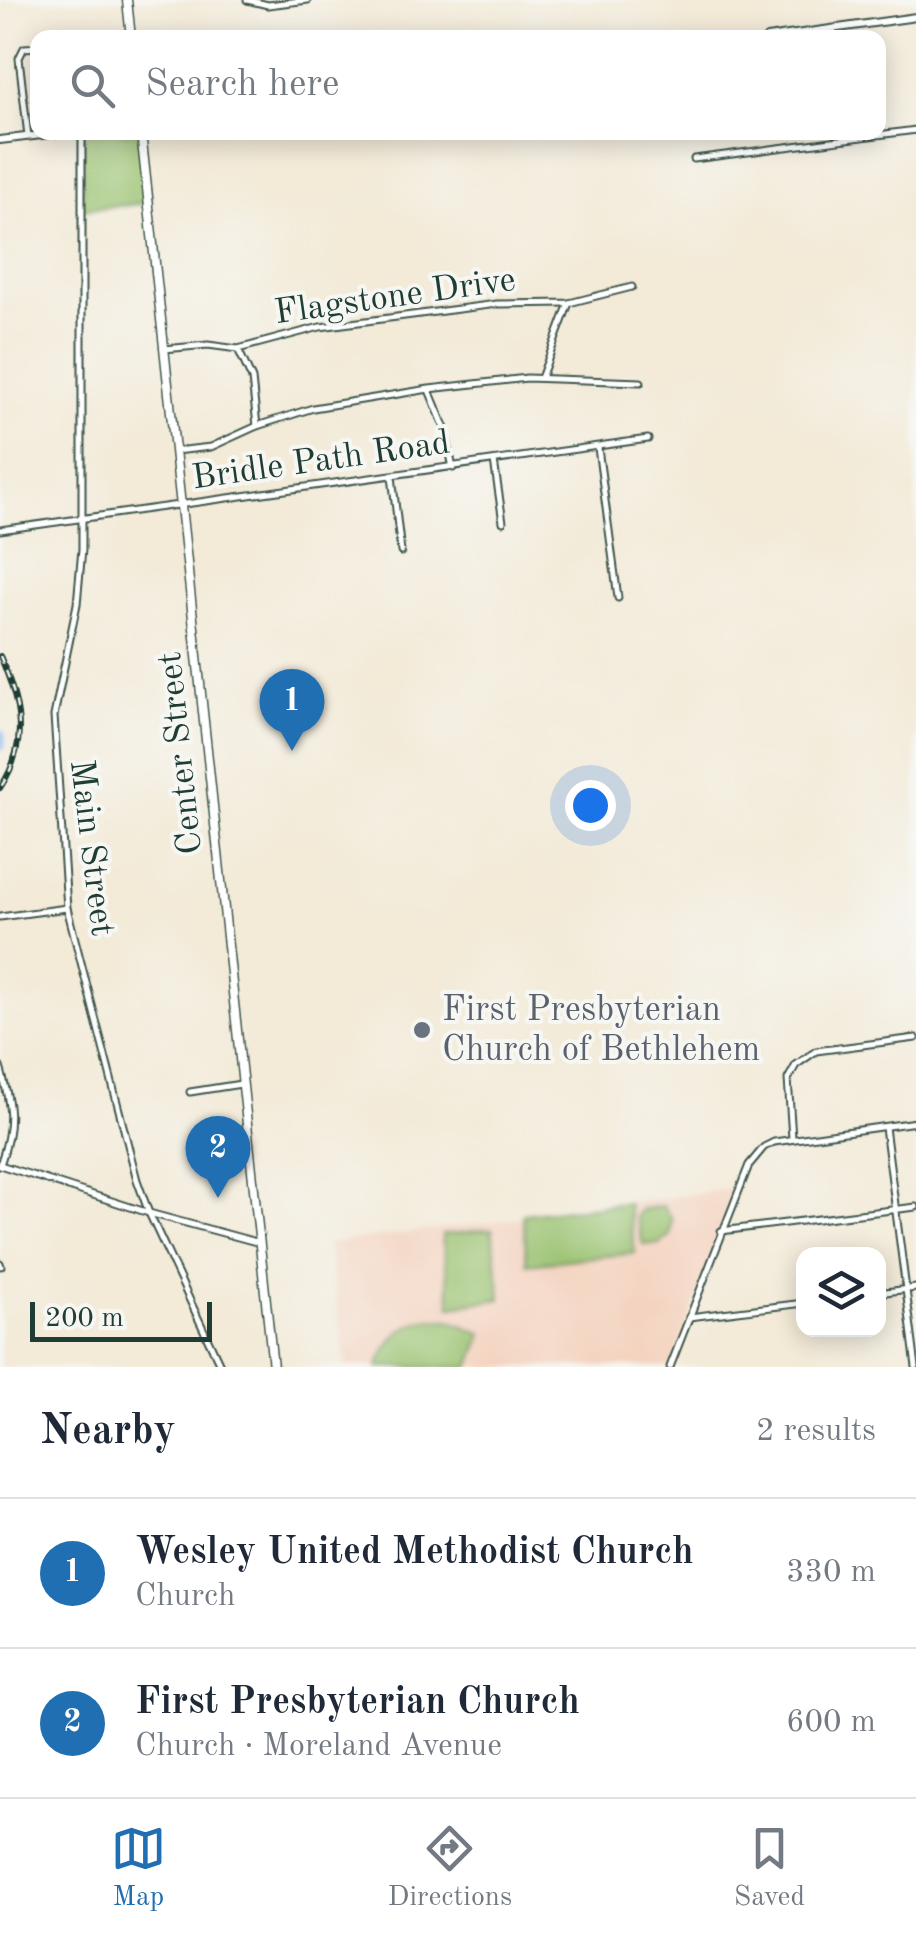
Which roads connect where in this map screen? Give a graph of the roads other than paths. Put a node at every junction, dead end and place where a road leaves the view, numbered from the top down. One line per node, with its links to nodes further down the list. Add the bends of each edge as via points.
1 (127, 0): 5 (main road)
2 (247, 0): 3 (street)
3 (308, 0)
4 (916, 16): 6 (street)
5 (130, 30)
6 (821, 30)
7 (30, 48): 10 (street, via 19,58)
8 (916, 130): 9 (street)
9 (886, 134)
10 (28, 136): 11 (street)
11 (0, 140)
12 (82, 140): 31 (street, Main Street)
13 (142, 140): 18 (main road, Center Street)
14 (839, 140): 15 (street)
15 (694, 159)
16 (632, 287): 17 (street, Flagstone Drive)
17 (569, 303): 19 (street, Flagstone Drive, via 497,304 320,327); 20 (street)
18 (164, 349): 19 (street, Flagstone Drive); 26 (main road, Center Street)
19 (238, 349): 23 (street, via 252,380)
20 (541, 378): 21 (street); 22 (street)
21 (641, 382)
22 (429, 389): 23 (street, via 338,403); 28 (street)
23 (257, 426): 26 (street, via 211,447)
24 (648, 438): 25 (street, Bridle Path Road)
25 (598, 448): 27 (street, Bridle Path Road); 35 (street)
26 (175, 452): 30 (main road, Center Street)
27 (494, 462): 28 (street, Bridle Path Road); 32 (street)
28 (453, 468): 29 (street, Bridle Path Road)
29 (392, 476): 30 (street, Bridle Path Road); 34 (street)
30 (181, 506): 31 (street, Bridle Path Road); 40 (main road, Center Street)
31 (84, 519): 33 (street, Bridle Path Road); 36 (street, Main Street, via 77,604 54,716)
32 (503, 522)
33 (0, 530)
34 (401, 552)
35 (618, 598)
36 (67, 908): 37 (street); 48 (street, Main Street)
37 (0, 917)
38 (916, 1038): 44 (street, via 804,1058 788,1079)
39 (0, 1067): 45 (street, via 12,1131)
40 (244, 1083): 41 (street); 50 (main road, Center Street)
41 (190, 1092)
42 (916, 1122): 43 (street)
43 (885, 1126): 44 (street); 47 (street)
44 (792, 1138): 49 (street, via 757,1154)
45 (0, 1165): 48 (street)
46 (916, 1207): 47 (street)
47 (895, 1210): 49 (street); 52 (street)
48 (149, 1213): 50 (street); 56 (street, Main Street)
49 (721, 1231): 55 (street)
50 (260, 1243): 57 (main road, Center Street)
51 (916, 1288): 52 (street)
52 (906, 1290): 53 (street); 59 (street)
53 (886, 1292)
54 (796, 1303): 55 (street)
55 (688, 1317): 58 (street)
56 (221, 1367)
57 (273, 1367)
58 (670, 1367)
59 (916, 1367)

